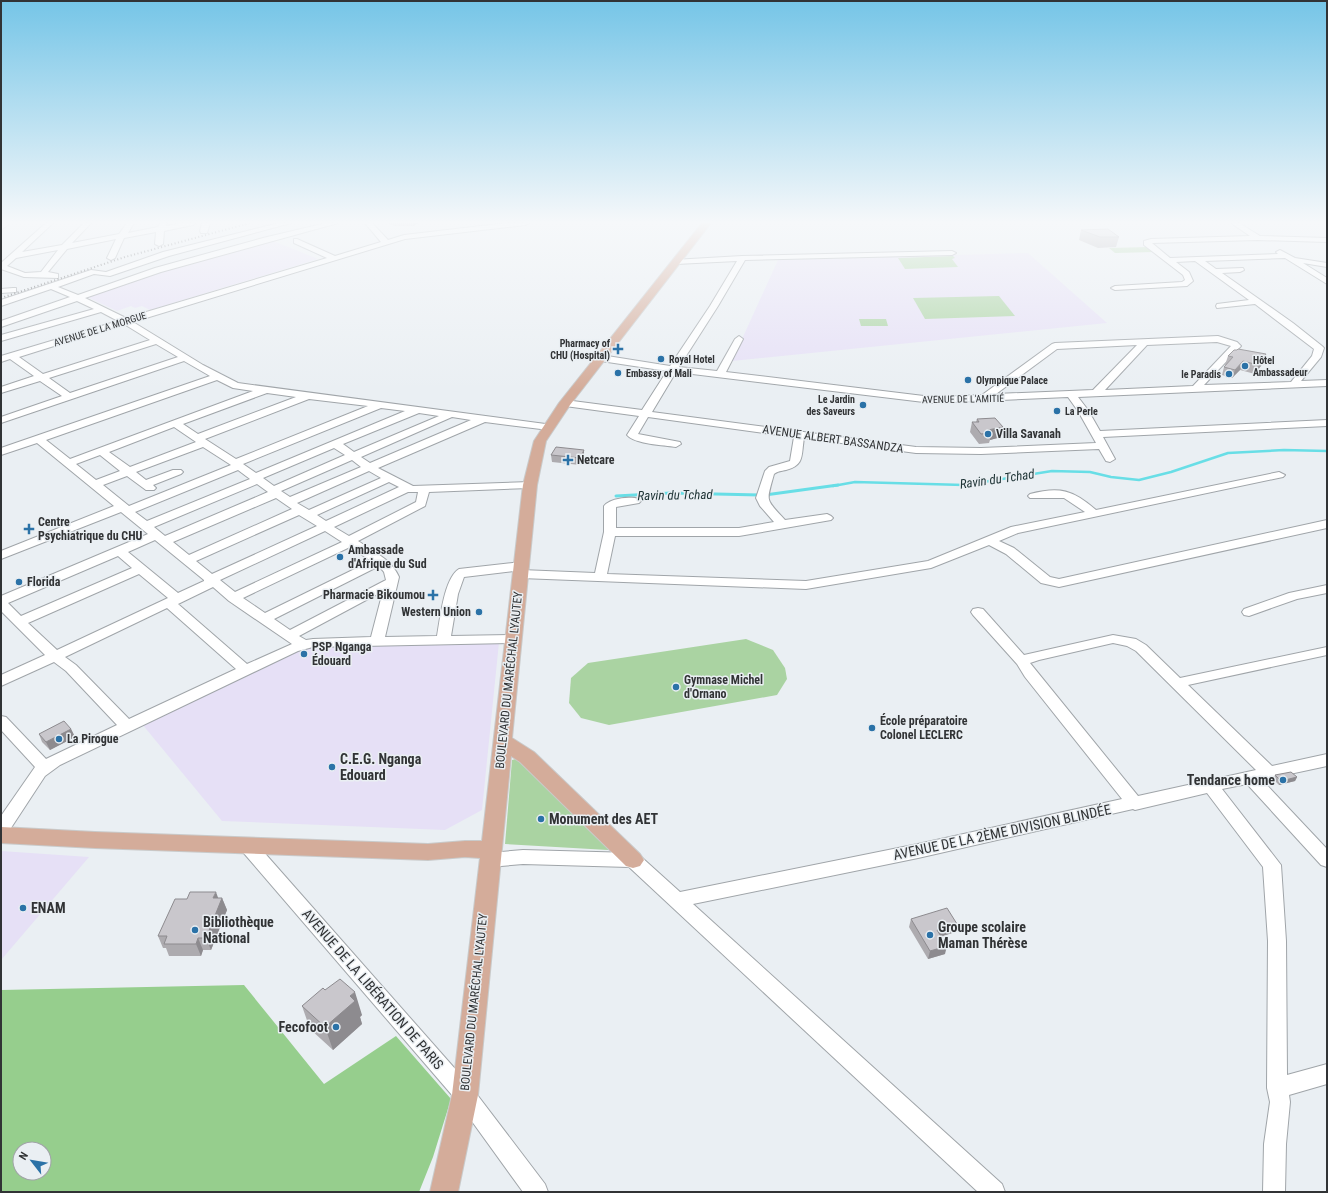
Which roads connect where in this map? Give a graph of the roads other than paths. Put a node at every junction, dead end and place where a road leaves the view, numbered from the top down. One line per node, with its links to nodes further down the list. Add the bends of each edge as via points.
1 (73, 279): 8 (street)
2 (134, 279): 12 (street)
3 (265, 279): 17 (street, AVENUE DE LA MORGUE)
4 (663, 279): 27 (main road, BOULEVARD DU MARÉCHAL LYAUTEY)
5 (730, 279): 29 (street)
6 (1188, 279): 9 (street, via 1188,283 1184,284)
7 (1225, 279): 13 (street)
8 (50, 286): 12 (street); 14 (street)
9 (1114, 288)
10 (13, 290): 11 (street)
11 (1, 291)
12 (78, 298): 16 (street); 18 (street)
13 (1256, 301): 15 (street); 34 (street, via 1319,348 1316,357)
14 (1, 303)
15 (1220, 306)
16 (102, 309): 17 (street); 20 (street)
17 (125, 321): 23 (street); 25 (street, AVENUE DE LA MORGUE)
18 (1, 324)
19 (1, 328): 20 (street)
20 (17, 334): 21 (street)
21 (1, 338)
22 (739, 339): 30 (street)
23 (156, 341): 26 (street); 31 (street)
24 (1145, 342): 35 (street, via 1218,339 1234,344 1236,346); 38 (street); 42 (street, via 1055,346)
25 (12, 356): 28 (street, AVENUE DE LA MORGUE); 31 (street)
26 (185, 358): 32 (street); 41 (street)
27 (601, 358): 29 (street, AVENUE DE L'AMITIÉ); 43 (main road, BOULEVARD DU MARÉCHAL LYAUTEY)
28 (1, 359)
29 (672, 368): 30 (street, AVENUE DE L'AMITIÉ); 47 (street)
30 (720, 375): 42 (street, AVENUE DE L'AMITIÉ, via 915,399)
31 (43, 377): 36 (street); 41 (street)
32 (217, 377): 37 (street, via 236,386); 55 (street)
33 (1327, 383): 34 (street, AVENUE DE L'AMITIÉ)
34 (1293, 385): 35 (street, AVENUE DE L'AMITIÉ)
35 (1196, 388): 38 (street, AVENUE DE L'AMITIÉ)
36 (1, 390)
37 (266, 390): 40 (street); 51 (street)
38 (1095, 394): 39 (street, AVENUE DE L'AMITIÉ)
39 (1071, 395): 42 (street, AVENUE DE L'AMITIÉ); 53 (street, via 1083,410)
40 (308, 396): 44 (street); 56 (street)
41 (69, 397): 49 (street)
42 (983, 399)
43 (565, 403): 47 (street, AVENUE ALBERT BASSANDZA); 52 (main road, BOULEVARD DU MARÉCHAL LYAUTEY)
44 (382, 405): 45 (street); 65 (street)
45 (418, 410): 46 (street); 57 (street)
46 (451, 414): 48 (street); 62 (street)
47 (645, 414): 54 (street, AVENUE ALBERT BASSANDZA); 58 (street, via 633,436)
48 (483, 418): 52 (street); 66 (street)
49 (1, 420)
50 (1327, 423): 53 (street)
51 (176, 424): 56 (street); 60 (street)
52 (548, 427): 73 (main road, BOULEVARD DU MARÉCHAL LYAUTEY, via 537,449)
53 (1096, 434): 59 (street)
54 (799, 435): 59 (street, AVENUE ALBERT BASSANDZA, via 901,449 936,451); 85 (street, via 795,462 771,471 763,494 764,504)
55 (39, 439): 61 (street); 64 (street)
56 (202, 440): 65 (street); 67 (street)
57 (335, 444): 62 (street); 70 (street)
58 (676, 444)
59 (1102, 446): 63 (street)
60 (102, 451): 64 (street); 67 (street)
61 (1, 452)
62 (352, 456): 66 (street); 76 (street)
63 (1110, 459)
64 (68, 463): 72 (street)
65 (237, 464): 70 (street); 80 (street)
66 (369, 467): 71 (street); 79 (street)
67 (128, 472): 68 (street, via 147,486); 72 (street)
68 (177, 472)
69 (1279, 475): 82 (street)
70 (257, 478): 76 (street); 86 (street)
71 (389, 478): 74 (street); 81 (street)
72 (96, 484): 80 (street)
73 (530, 485): 75 (street); 97 (main road, BOULEVARD DU MARÉCHAL LYAUTEY)
74 (407, 488): 75 (street); 87 (street)
75 (424, 488): 90 (street, via 421,504)
76 (275, 492): 79 (street); 89 (street)
77 (1034, 496): 82 (street, via 1069,494)
78 (635, 501): 88 (street, via 610,506)
79 (289, 502): 81 (street)
80 (125, 509): 86 (street); 93 (street)
81 (304, 512): 87 (street); 94 (street)
82 (1094, 514): 91 (street, via 1014,530)
83 (827, 518): 85 (street)
84 (1327, 524): 91 (street, via 1059,583 1046,580 1010,551)
85 (782, 525): 88 (street, via 740,532)
86 (145, 526): 89 (street)
87 (326, 526): 90 (street); 99 (street)
88 (610, 532): 98 (street)
89 (161, 538): 92 (street); 94 (street)
90 (350, 541): 95 (street); 102 (street)
91 (991, 541): 98 (street, via 931,564 806,585)
92 (120, 551): 96 (street); 104 (street)
93 (1, 555)
94 (188, 560): 99 (street)
95 (380, 561): 100 (street, via 390,570); 107 (street)
96 (142, 568): 103 (street); 108 (street)
97 (522, 570): 98 (street); 110 (main road, BOULEVARD DU MARÉCHAL LYAUTEY); 111 (street, via 463,572 458,575)
98 (600, 577)
99 (212, 581): 102 (street); 103 (street)
100 (392, 581): 109 (street); 112 (street)
101 (1327, 589): 106 (street, via 1294,596)
102 (234, 598): 107 (street)
103 (173, 601): 115 (street); 117 (street)
104 (1, 602): 108 (street)
105 (978, 612): 116 (street)
106 (1249, 612)
107 (264, 619): 109 (street)
108 (18, 622): 115 (street)
109 (288, 636): 113 (street)
110 (513, 639): 111 (street); 122 (main road, BOULEVARD DU MARÉCHAL LYAUTEY)
111 (443, 640): 112 (street)
112 (377, 641): 113 (street)
113 (303, 645): 117 (street)
114 (1327, 651): 119 (street)
115 (55, 656): 118 (street); 121 (street, via 72,668)
116 (1022, 661): 119 (street, via 1113,639 1121,640 1141,648); 128 (street)
117 (246, 671): 121 (street)
118 (1, 681)
119 (1177, 683): 125 (street)
120 (1, 721): 124 (street)
121 (126, 726): 124 (street)
122 (504, 742): 130 (main road, BOULEVARD DU MARÉCHAL LYAUTEY); 136 (main road, via 527,757)
123 (1326, 762): 125 (street, AVENUE DE LA 2ÈME DIVISION BLINDÉE)
124 (45, 767): 129 (street)
125 (1269, 773): 126 (street, AVENUE DE LA 2ÈME DIVISION BLINDÉE)
126 (1251, 778): 127 (street, AVENUE DE LA 2ÈME DIVISION BLINDÉE); 137 (street)
127 (1211, 787): 128 (street, AVENUE DE LA 2ÈME DIVISION BLINDÉE); 140 (street, via 1272,865 1276,941)
128 (1135, 804): 138 (street, AVENUE DE LA 2ÈME DIVISION BLINDÉE)
129 (1, 829)
130 (492, 829): 133 (main road, via 478,842); 135 (main road, BOULEVARD DU MARÉCHAL LYAUTEY)
131 (1, 835): 132 (main road)
132 (248, 846): 134 (main road); 141 (street, AVENUE DE LA LIBÉRATION DE PARIS)
133 (465, 849): 134 (main road); 135 (main road)
134 (428, 852): 135 (main road, via 454,857)
135 (490, 855): 136 (street); 141 (main road, BOULEVARD DU MARÉCHAL LYAUTEY)
136 (633, 860): 138 (street)
137 (1327, 860)
138 (677, 900): 144 (street)
139 (1327, 1074): 140 (street)
140 (1277, 1088): 145 (street, via 1280,1102 1275,1144)
141 (464, 1095): 142 (main road, BOULEVARD DU MARÉCHAL LYAUTEY); 143 (street, AVENUE DE LA LIBÉRATION DE PARIS)
142 (444, 1192)
143 (537, 1192)
144 (994, 1192)
145 (1274, 1192)

